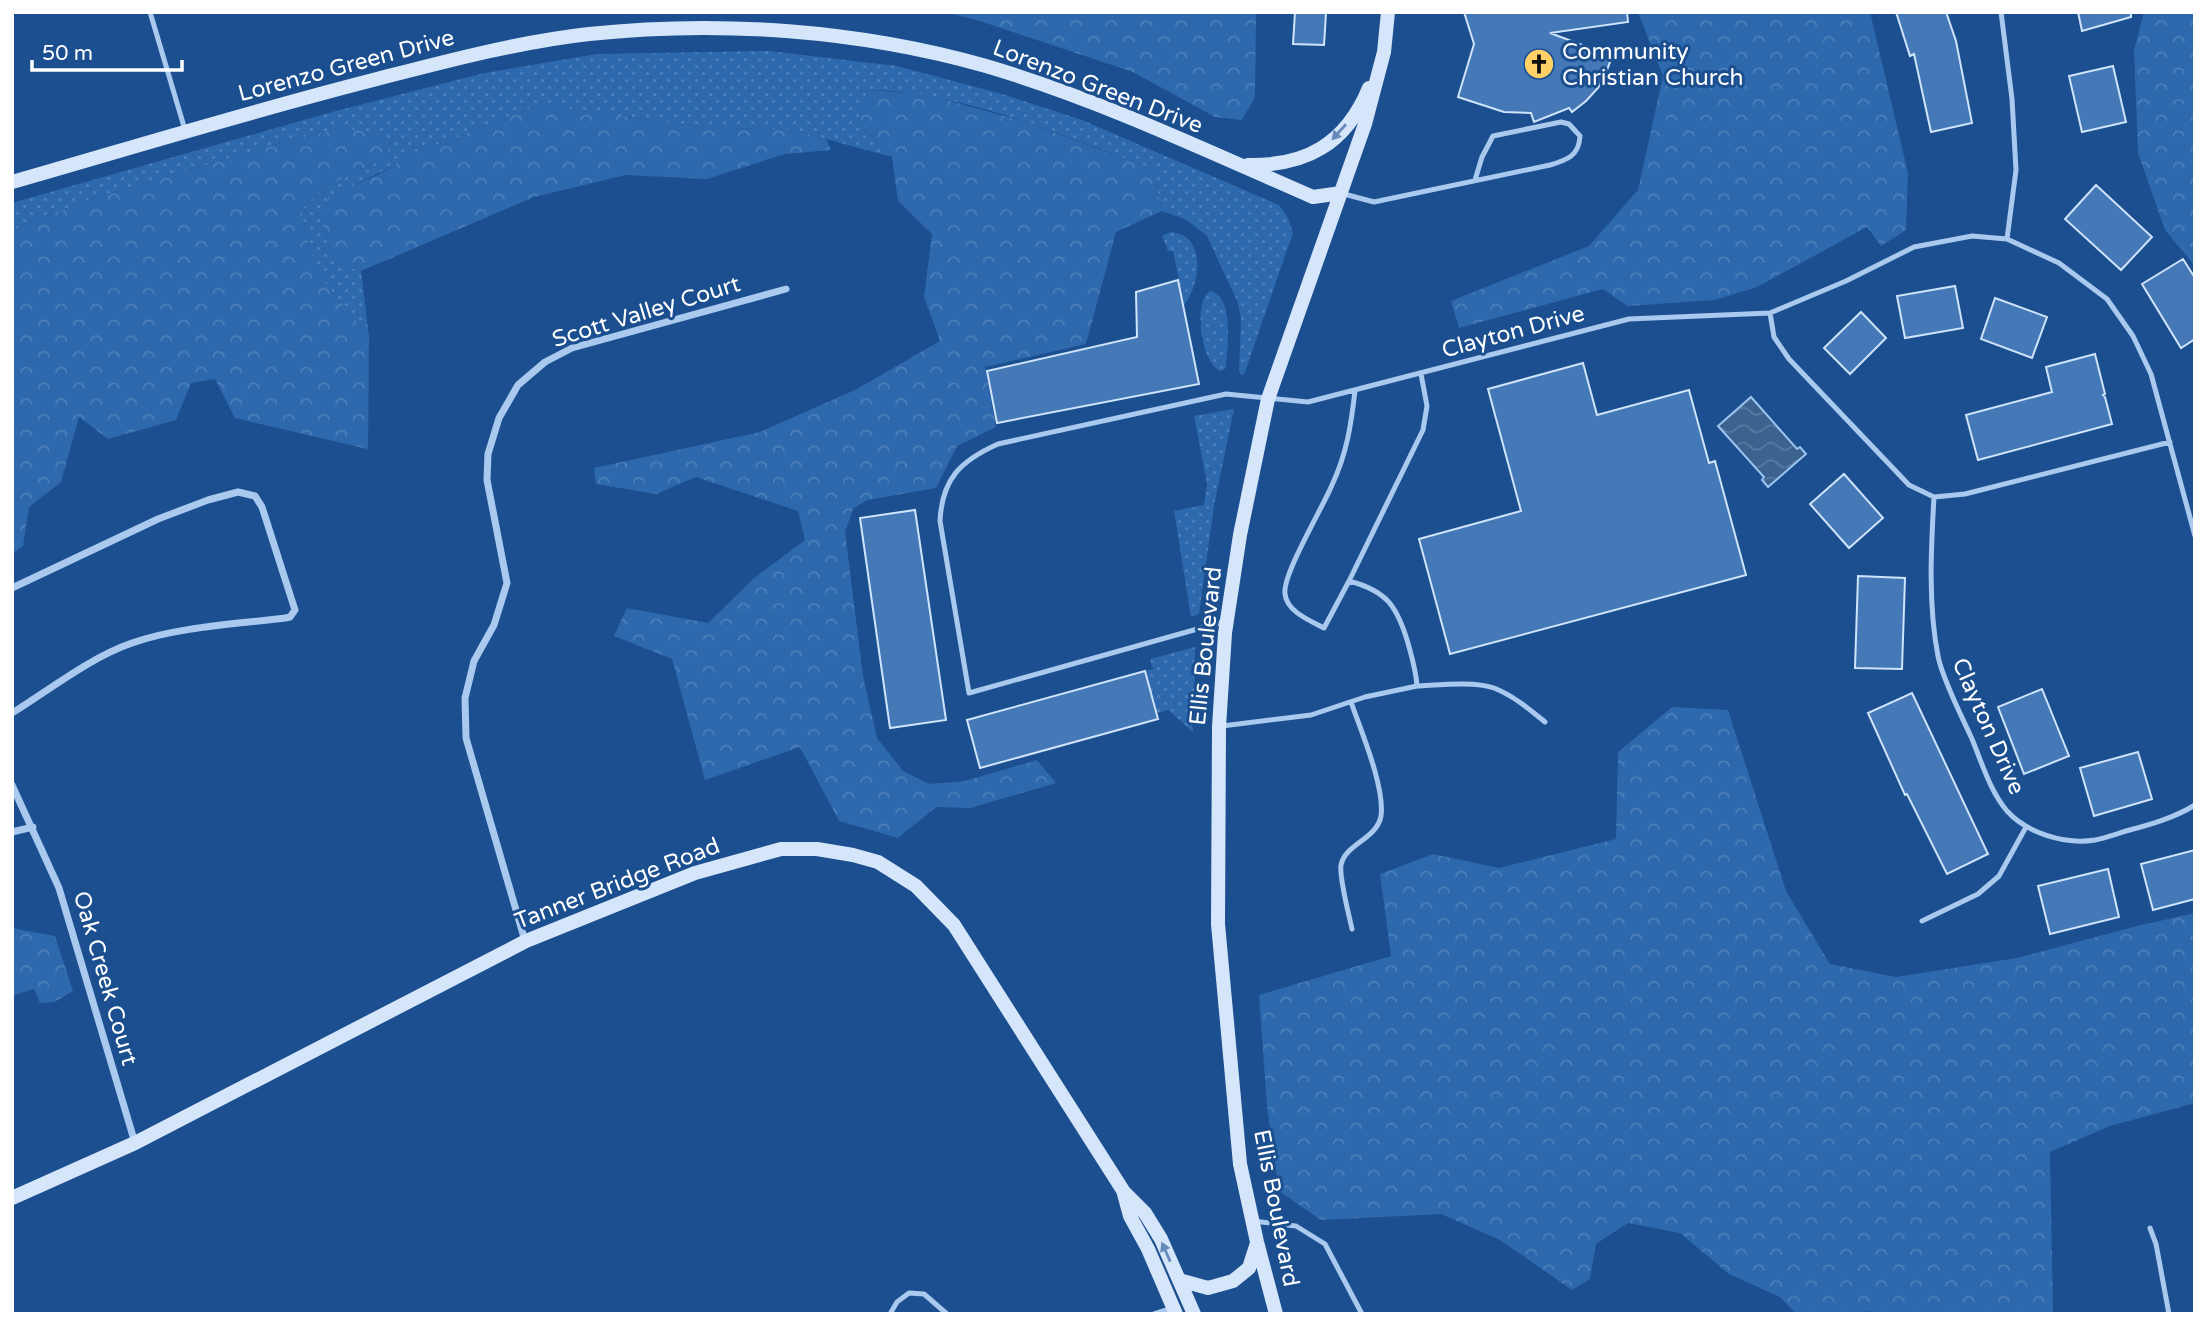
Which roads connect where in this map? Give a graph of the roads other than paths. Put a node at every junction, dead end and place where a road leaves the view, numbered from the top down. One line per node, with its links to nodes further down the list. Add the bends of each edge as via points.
1 (150, 12): 5 (lane)
2 (1388, 12): 4 (main road, Ellis Boulevard)
3 (2001, 12): 10 (lane, via 2016,170)
4 (1384, 52): 6 (main road, one-way to 6, via 1363,103 1317,152 1295,161 1263,165); 9 (main road, Ellis Boulevard)
5 (186, 132): 6 (main road, Lorenzo Green Drive, via 453,59 586,35 697,28 866,41 986,66 1127,116); 8 (main road, Lorenzo Green Drive)
6 (1219, 156): 9 (main road, Lorenzo Green Drive, via 1313,197)
7 (1475, 180): 7 (lane, via 1568,159 1580,146 1580,136 1561,122 1500,133 1488,142); 9 (lane, via 1374,202)
8 (12, 182)
9 (1340, 193): 15 (main road, Ellis Boulevard)
10 (2007, 239): 12 (lane, Clayton Drive, via 1972,236 1914,247); 16 (lane, Clayton Drive, via 2059,263 2107,299 2133,336 2151,374)
11 (786, 289): 34 (street, Scott Valley Court, via 572,348 545,362 518,385 499,418 486,480 507,583 494,625 474,661 465,698 466,724)
12 (1770, 313): 13 (lane, Clayton Drive, via 1629,319); 17 (lane, via 1774,337 1789,359 1909,485)
13 (1421, 374): 14 (lane, Clayton Drive); 19 (lane, via 1427,406 1423,430)
14 (1355, 391): 15 (lane, Clayton Drive, via 1308,402); 19 (lane, via 1350,438 1284,594 1293,610 1324,628)
15 (1268, 399): 21 (main road, Ellis Boulevard); 21 (lane, Clayton Drive, via 1226,394 998,444 975,454 958,469 941,502 940,521 969,693)
16 (2170, 442): 17 (lane, via 1965,494); 18 (lane, Clayton Drive)
17 (1934, 496): 30 (lane, Clayton Drive, via 1933,617 1938,658 1991,786)
18 (2195, 536)
19 (1349, 580): 22 (lane, via 1386,597 1399,615 1416,668)
20 (12, 588): 24 (street, via 158,519 238,492 255,496 262,507 295,610 290,617 131,643)
21 (1227, 620): 26 (main road, Ellis Boulevard)
22 (1416, 686): 23 (lane); 25 (lane, via 1491,687)
23 (1351, 702): 26 (lane, via 1311,715); 33 (lane, via 1378,787 1381,818 1340,866)
24 (12, 713)
25 (1545, 722)
26 (1219, 727): 38 (main road, Ellis Boulevard, via 1219,924 1240,1164)
27 (12, 785): 29 (street, Oak Creek Court)
28 (2195, 805): 30 (lane, Clayton Drive, via 2094,840 2044,835)
29 (33, 827): 31 (street); 35 (street, Oak Creek Court, via 60,888)
30 (2026, 827): 32 (lane, via 1999,876 1978,894)
31 (12, 832)
32 (1922, 920)
33 (1352, 929)
34 (526, 941): 35 (main road, Tanner Bridge Road); 36 (main road, Tanner Bridge Road, via 695,873 781,849 817,849 878,862 916,886 954,925)
35 (135, 1143): 37 (main road, Tanner Bridge Road)
36 (1124, 1192): 41 (main road, Tanner Bridge Road, one-way to 36, via 1145,1213); 44 (main road, Tanner Bridge Road, via 1130,1216)
37 (12, 1198)
38 (1253, 1221): 40 (main road, Ellis Boulevard); 48 (lane, via 1296,1226 1325,1244)
39 (2150, 1228): 49 (lane)
40 (1257, 1242): 41 (main road, via 1250,1268 1233,1281 1208,1288); 43 (main road, Ellis Boulevard)
41 (1179, 1280): 42 (main road, Tanner Bridge Road)
42 (1191, 1308): 44 (lane)
43 (1273, 1310)
44 (1175, 1311): 47 (lane)
45 (890, 1314): 46 (lane, via 909,1293 924,1294)
46 (947, 1314)
47 (1154, 1314)
48 (1362, 1314)
49 (2169, 1314)

